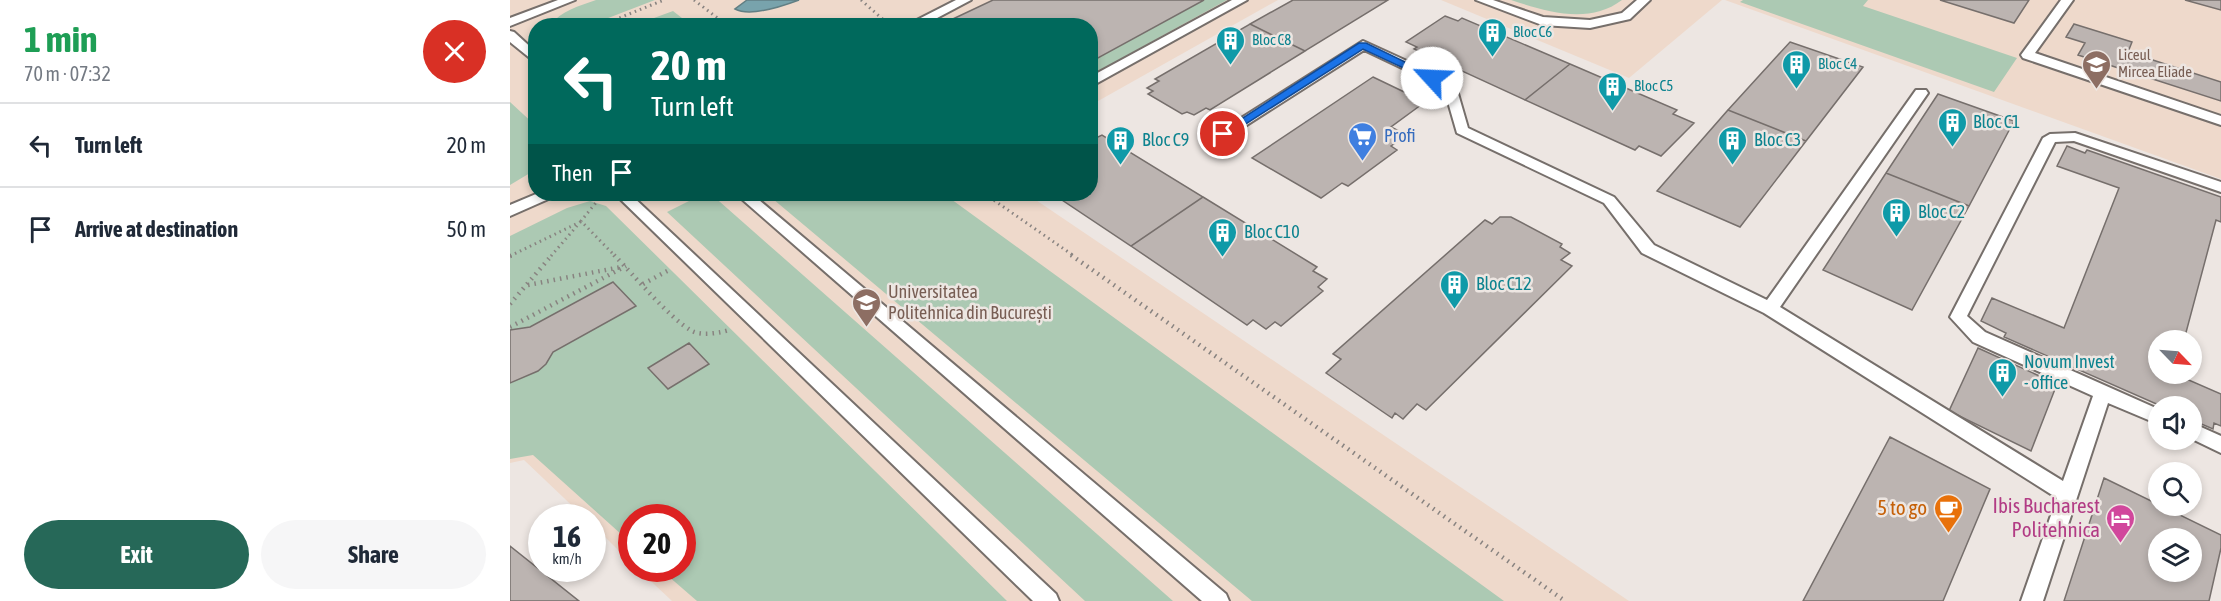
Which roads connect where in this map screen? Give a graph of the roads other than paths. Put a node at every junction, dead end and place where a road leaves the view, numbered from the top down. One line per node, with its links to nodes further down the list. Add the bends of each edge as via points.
1 (569, 0): 8 (lane)
2 (965, 0): 7 (lane)
3 (1241, 0): 11 (lane)
4 (1482, 0): 5 (lane, via 1542,21 1590,24 1626,16)
5 (1644, 0)
6 (2067, 0): 13 (lane, via 2027,55)
7 (928, 18)
8 (510, 22)
9 (510, 35): 10 (lane)
10 (528, 52)
11 (1098, 79)
12 (1921, 93): 20 (lane)
13 (2221, 121)
14 (1223, 134): 20 (lane, via 1363,45 1450,86 1462,130 1609,200 1648,249)
15 (2221, 187): 21 (lane, via 2075,137 2050,138 1958,316 1979,337)
16 (532, 201): 19 (lane)
17 (629, 201): 26 (lane)
18 (751, 201): 27 (lane)
19 (510, 211)
20 (1770, 309): 25 (lane)
21 (2103, 392): 22 (lane); 25 (lane)
22 (2148, 412)
23 (2202, 436): 24 (lane)
24 (2221, 445)
25 (2068, 495): 28 (lane)
26 (1048, 601)
27 (1218, 601)
28 (2032, 601)

